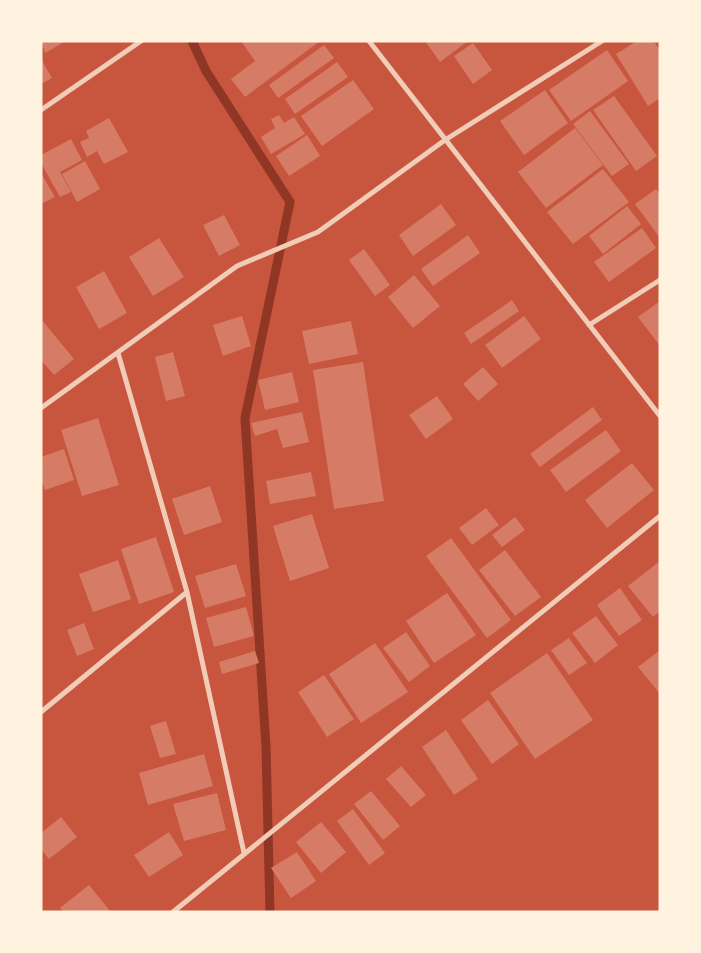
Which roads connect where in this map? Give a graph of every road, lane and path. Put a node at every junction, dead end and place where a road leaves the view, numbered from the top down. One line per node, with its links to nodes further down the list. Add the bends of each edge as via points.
1 (140, 41): 4 (street)
2 (369, 41): 5 (street)
3 (602, 41): 5 (street)
4 (41, 110)
5 (445, 140): 7 (street); 8 (street, via 318,232 237,266)
6 (660, 280): 7 (street)
7 (589, 325): 10 (street)
8 (118, 352): 9 (street); 12 (street)
9 (41, 408)
10 (660, 416)
11 (660, 516): 14 (street)
12 (187, 592): 13 (street); 14 (street)
13 (41, 712)
14 (244, 853): 15 (street)
15 (173, 912)

